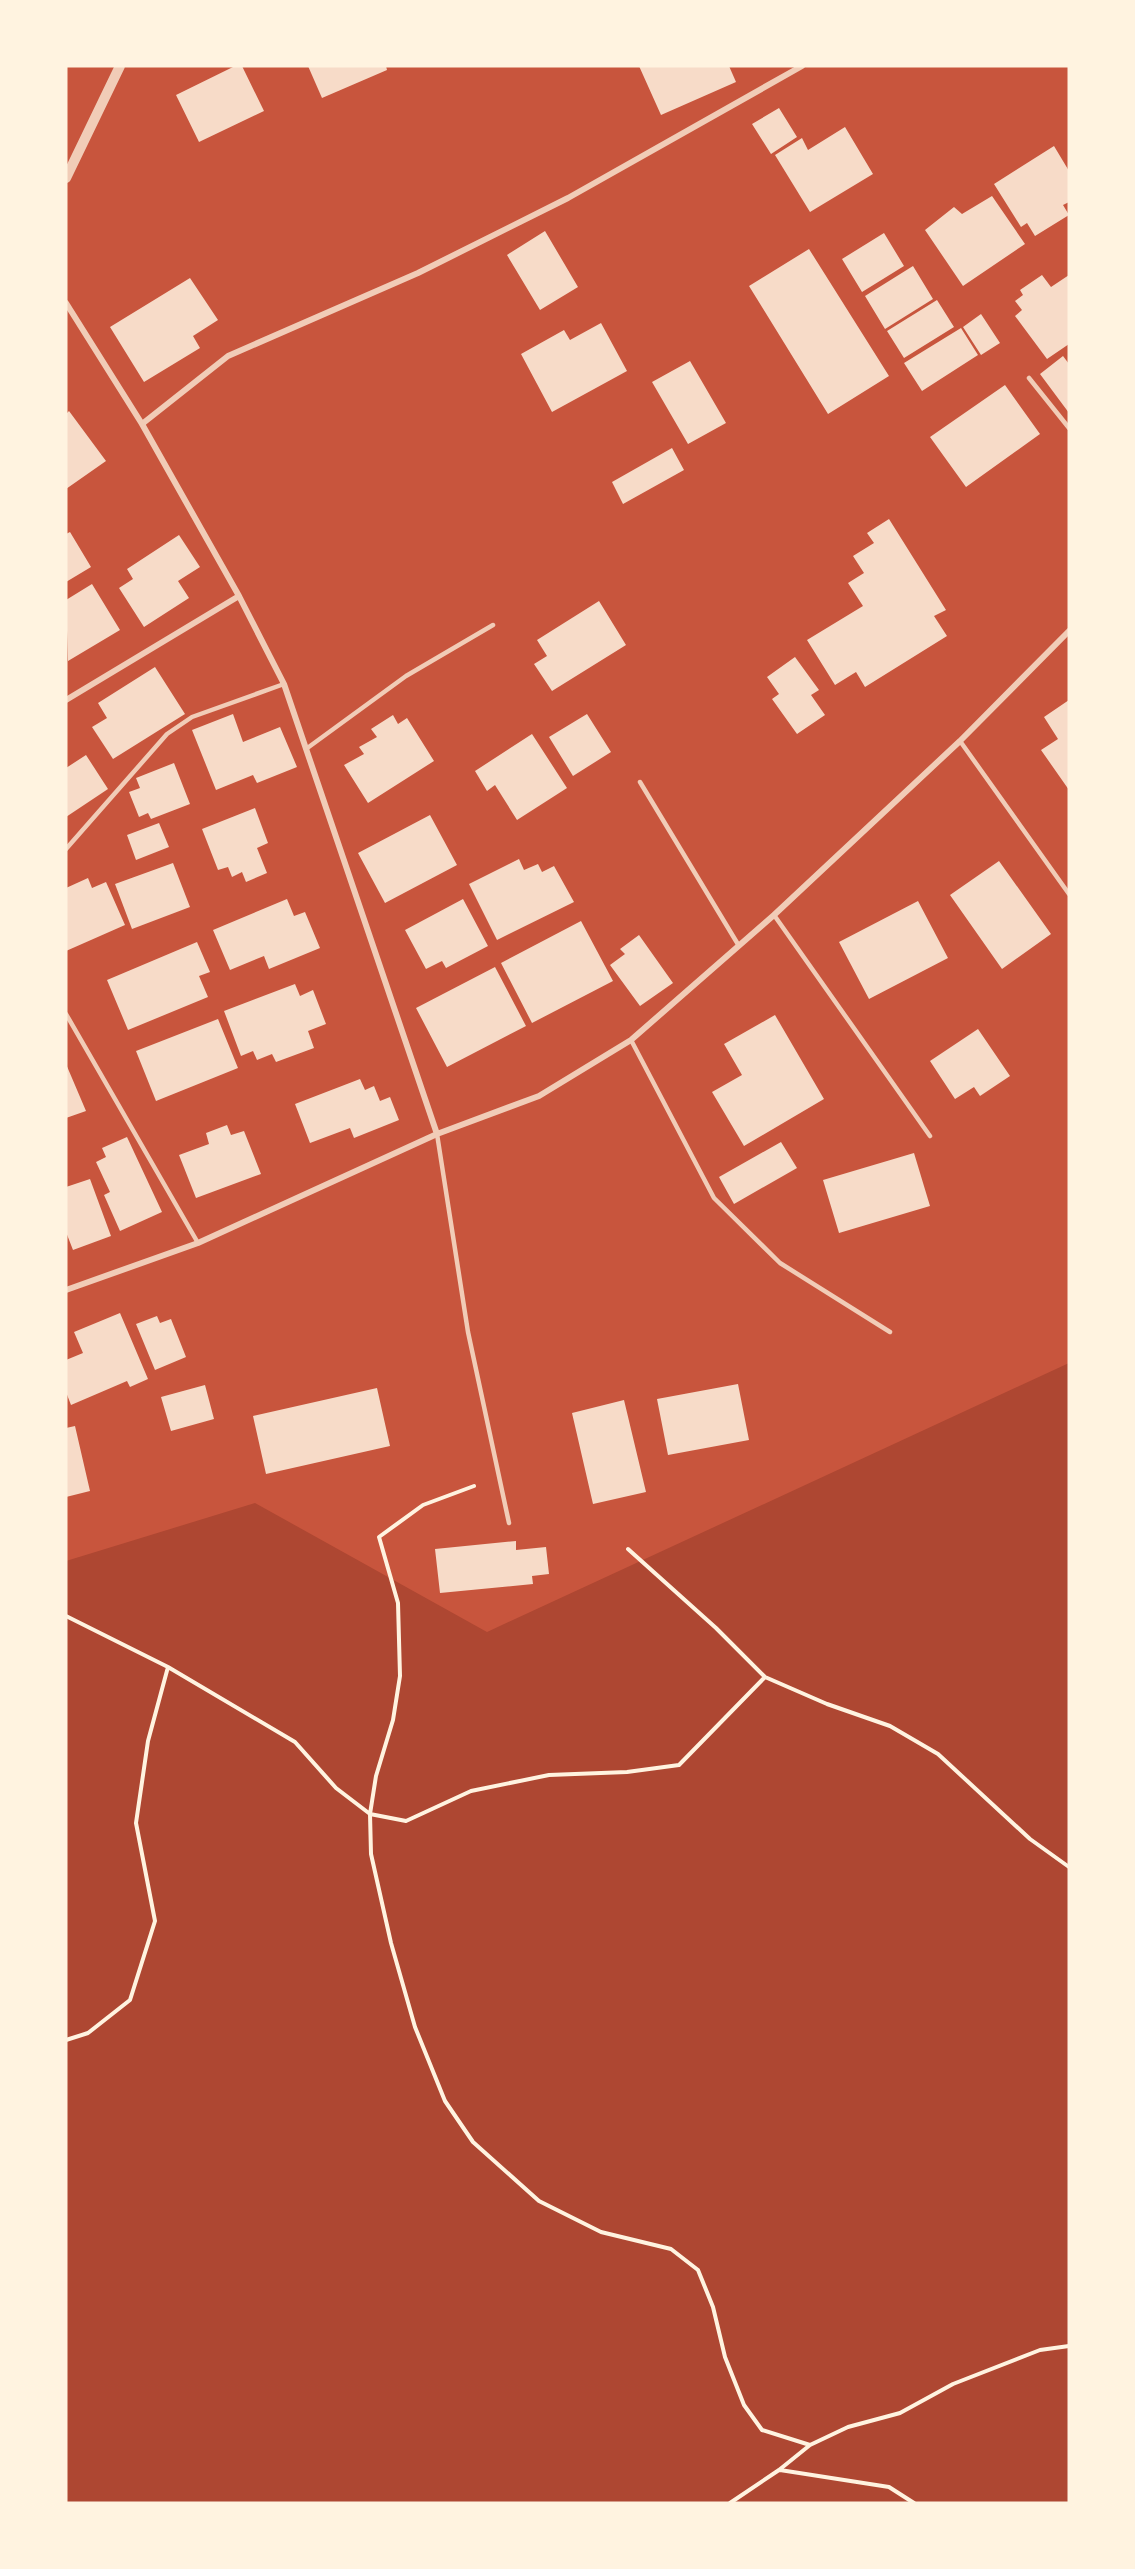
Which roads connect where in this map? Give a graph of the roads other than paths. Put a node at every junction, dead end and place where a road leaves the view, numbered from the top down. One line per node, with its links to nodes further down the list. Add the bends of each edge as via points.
1 (120, 66): 3 (street)
2 (802, 66): 6 (street, via 525,219 418,273 228,356)
3 (66, 178)
4 (66, 303): 6 (street)
5 (1029, 378): 7 (lane)
6 (142, 424): 8 (street)
7 (1069, 428)
8 (239, 596): 11 (street); 12 (street)
9 (493, 625): 14 (lane, via 405,676)
10 (1069, 631): 13 (street)
11 (284, 684): 14 (street); 16 (lane, via 192,717 168,734)
12 (66, 700)
13 (960, 741): 17 (lane); 18 (street)
14 (306, 749): 22 (street)
15 (640, 782): 19 (lane)
16 (66, 849)
17 (1069, 894)
18 (774, 915): 19 (street); 23 (lane)
19 (739, 946): 21 (street)
20 (66, 1014): 24 (lane)
21 (632, 1040): 22 (street, via 539,1096); 26 (lane, via 714,1198 780,1263)
22 (437, 1134): 24 (street); 27 (lane, via 468,1332)
23 (930, 1136)
24 (198, 1242): 25 (street)
25 (66, 1290)
26 (890, 1332)
27 (509, 1523)

